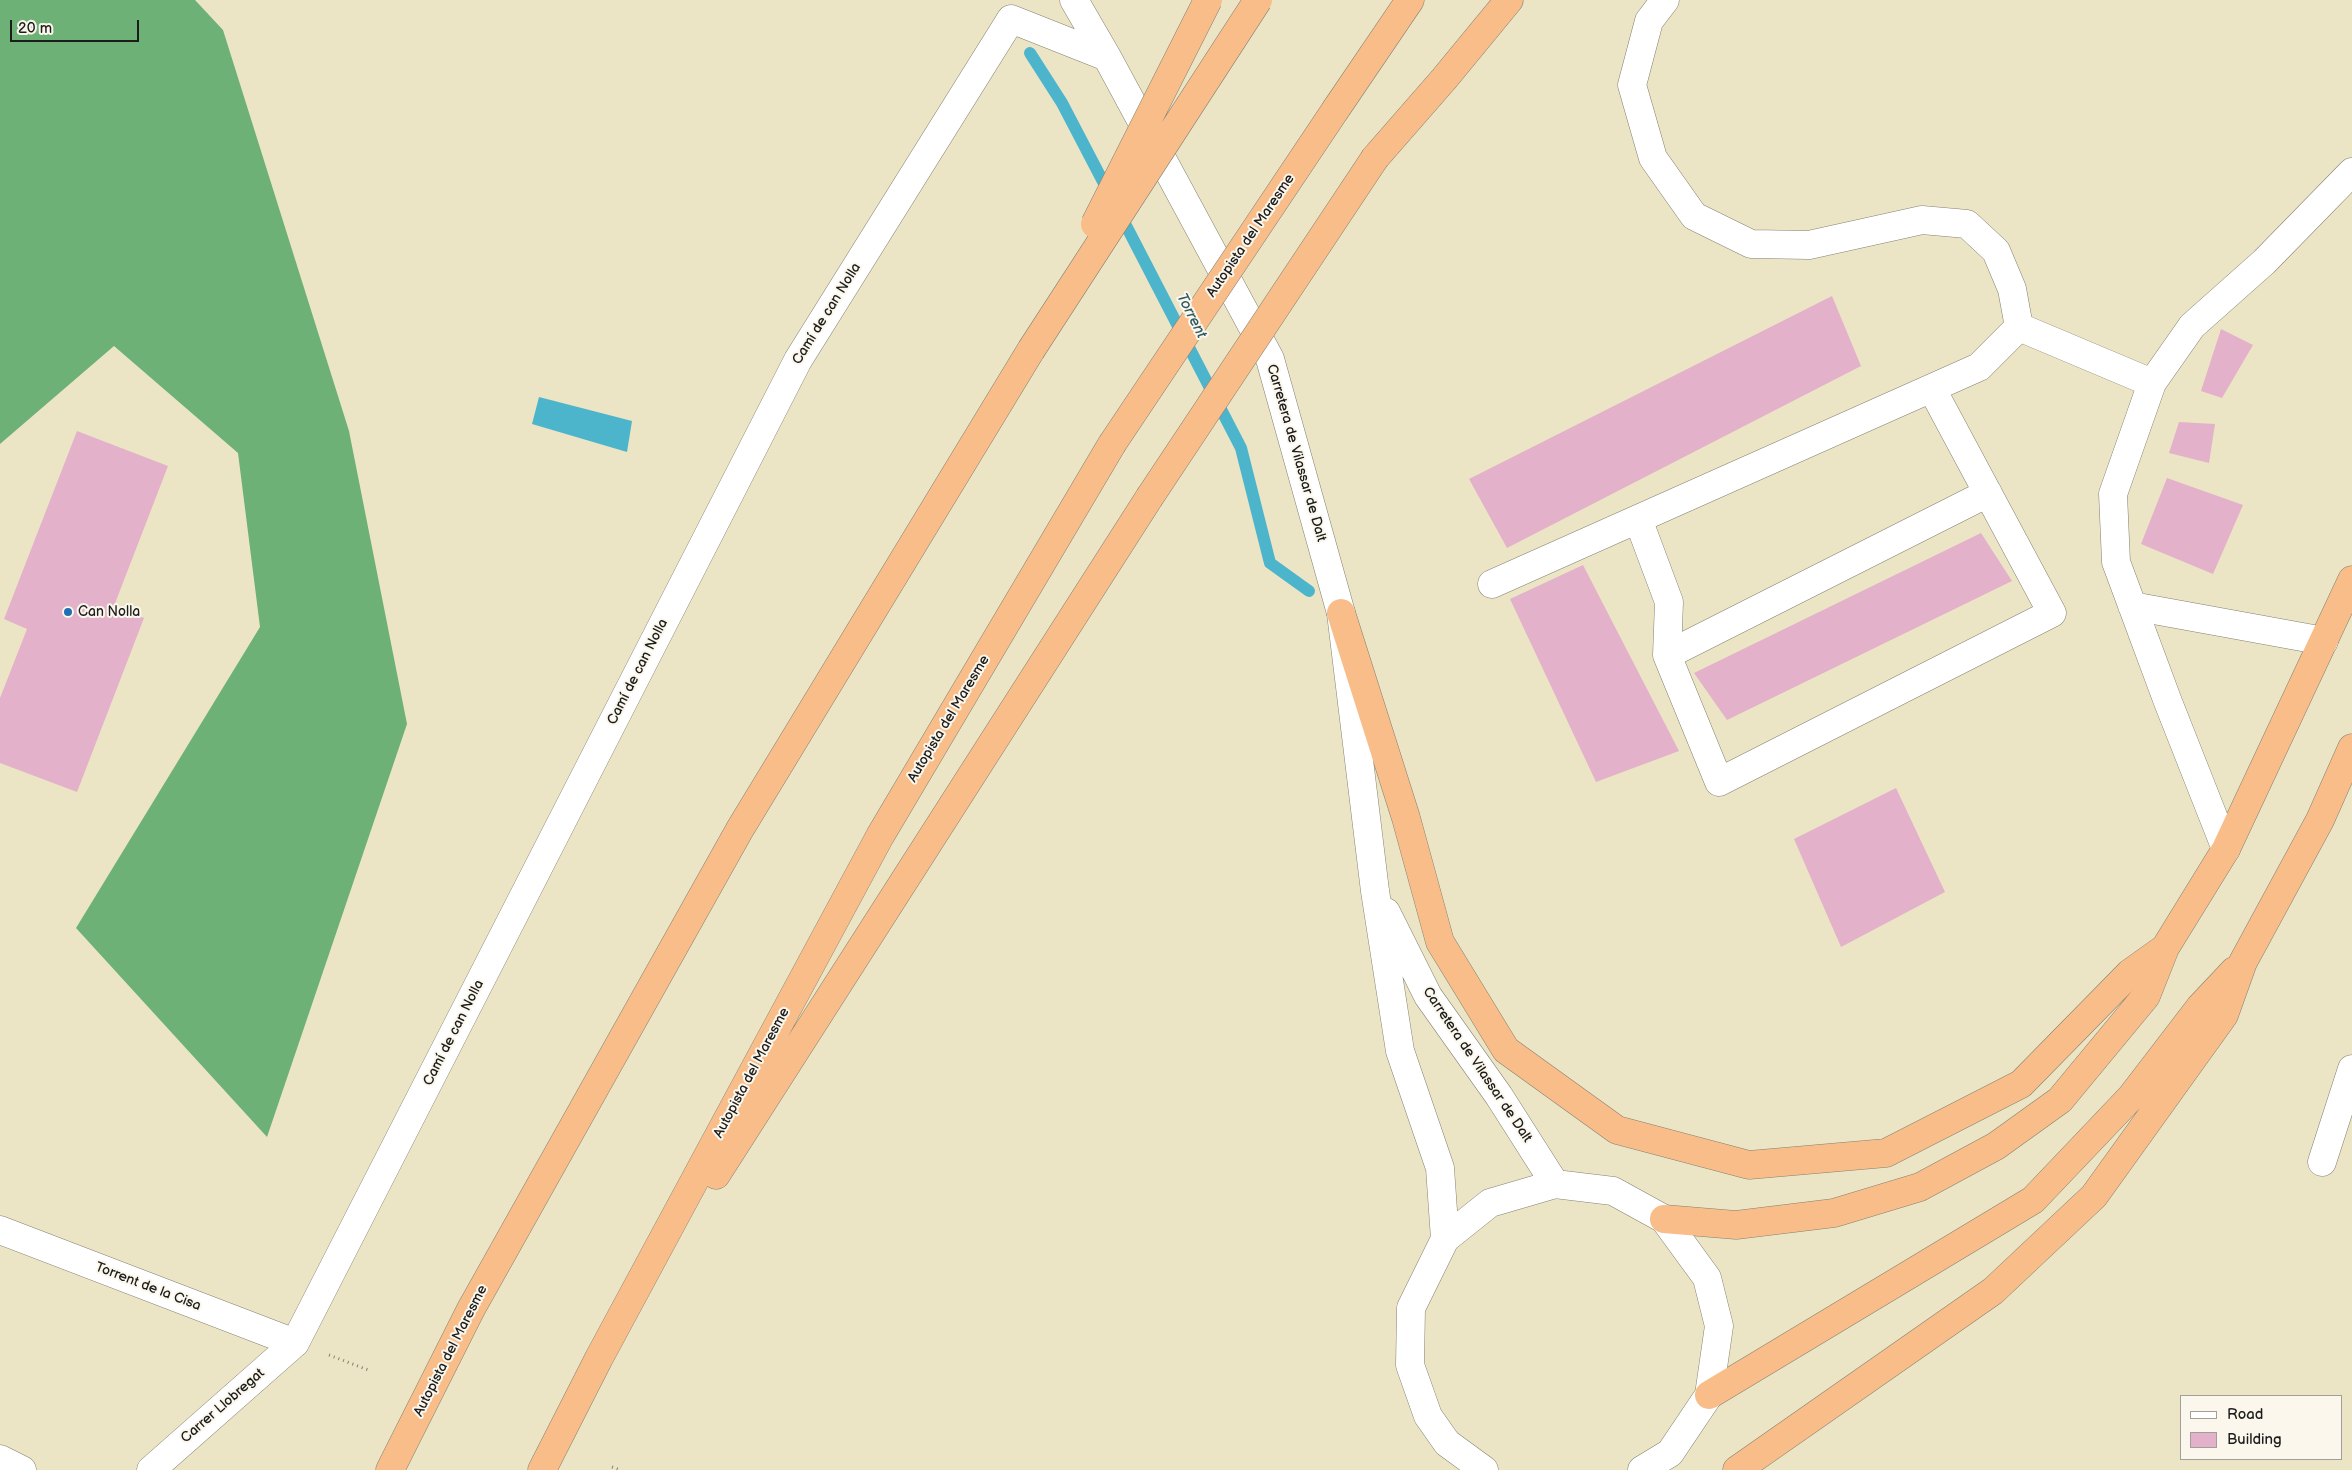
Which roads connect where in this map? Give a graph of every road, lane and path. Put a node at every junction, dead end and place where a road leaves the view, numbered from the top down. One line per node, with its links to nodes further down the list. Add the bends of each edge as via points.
1 (1074, 0): 8 (street, Carretera de Vilassar de Dalt)
2 (1208, 0): 11 (highway, bridge)
3 (1258, 0): 11 (highway, Autopista del Maresme, bridge)
4 (1410, 0): 34 (highway, Autopista del Maresme, bridge, via 1112,444 880,836)
5 (1509, 0): 34 (highway, bridge, via 1375,158 1149,498)
6 (1665, 0): 10 (street, via 1649,22 1632,85 1653,158 1694,216 1751,244 1809,245 1922,220 1967,224 1996,252 2012,289)
7 (1015, 10): 8 (street, Camí de can Nolla); 33 (street, Camí de can Nolla, via 798,360)
8 (1107, 57): 19 (street, Carretera de Vilassar de Dalt, via 1270,358)
9 (2352, 172): 12 (street, via 2264,262 2192,326)
10 (2018, 327): 12 (street); 13 (street, via 1979,367)
11 (1031, 350): 42 (highway, Autopista del Maresme, via 740,829 471,1309)
12 (2152, 383): 18 (street, via 2112,494 2116,562)
13 (1932, 389): 14 (street); 15 (street)
14 (1988, 493): 21 (street); 21 (street, via 2052,613 1719,782)
15 (1638, 519): 17 (street); 21 (street, via 1669,602)
16 (2352, 580): 20 (highway)
17 (1492, 584)
18 (2132, 606): 20 (street); 23 (street)
19 (1342, 613): 24 (street, Carretera de Vilassar de Dalt); 25 (highway, via 1406,818 1440,942 1506,1050 1617,1130 1749,1165 1886,1153 2021,1084 2130,973)
20 (2324, 641): 23 (highway)
21 (1667, 655)
22 (2352, 748): 26 (highway, via 2320,820)
23 (2226, 849): 25 (highway)
24 (1375, 891): 29 (street, Carretera de Vilassar de Dalt, via 1428,996); 32 (street, Carretera de Vilassar de Dalt, via 1400,1051 1440,1168)
25 (2165, 948): 30 (highway, via 2146,996 2060,1100 1996,1146 1920,1187 1834,1213 1736,1225)
26 (2243, 962): 36 (highway, via 2200,1007 2131,1097 2033,1200); 48 (highway, via 2224,1014 2094,1196 1993,1291)
27 (2352, 1070): 28 (street)
28 (2322, 1162)
29 (1555, 1184): 30 (street, via 1613,1191); 32 (street, via 1490,1203)
30 (1664, 1219): 36 (street, via 1707,1278 1710,1288 1719,1326)
31 (0, 1230): 33 (street, Torrent de la Cisa)
32 (1445, 1238): 37 (street, via 1411,1308 1410,1365 1428,1416)
33 (295, 1343): 35 (path); 41 (street, Carrer Llobregat)
34 (599, 1358): 43 (highway, Autopista del Maresme)
35 (371, 1371)
36 (1709, 1395): 47 (street, via 1670,1454)
37 (1447, 1443): 45 (street); 46 (street)
38 (0, 1459): 40 (street)
39 (612, 1467): 44 (path)
40 (22, 1470)
41 (151, 1470)
42 (390, 1470)
43 (542, 1470)
44 (621, 1470)
45 (1452, 1470)
46 (1484, 1470)
47 (1642, 1470)
48 (1737, 1470)

